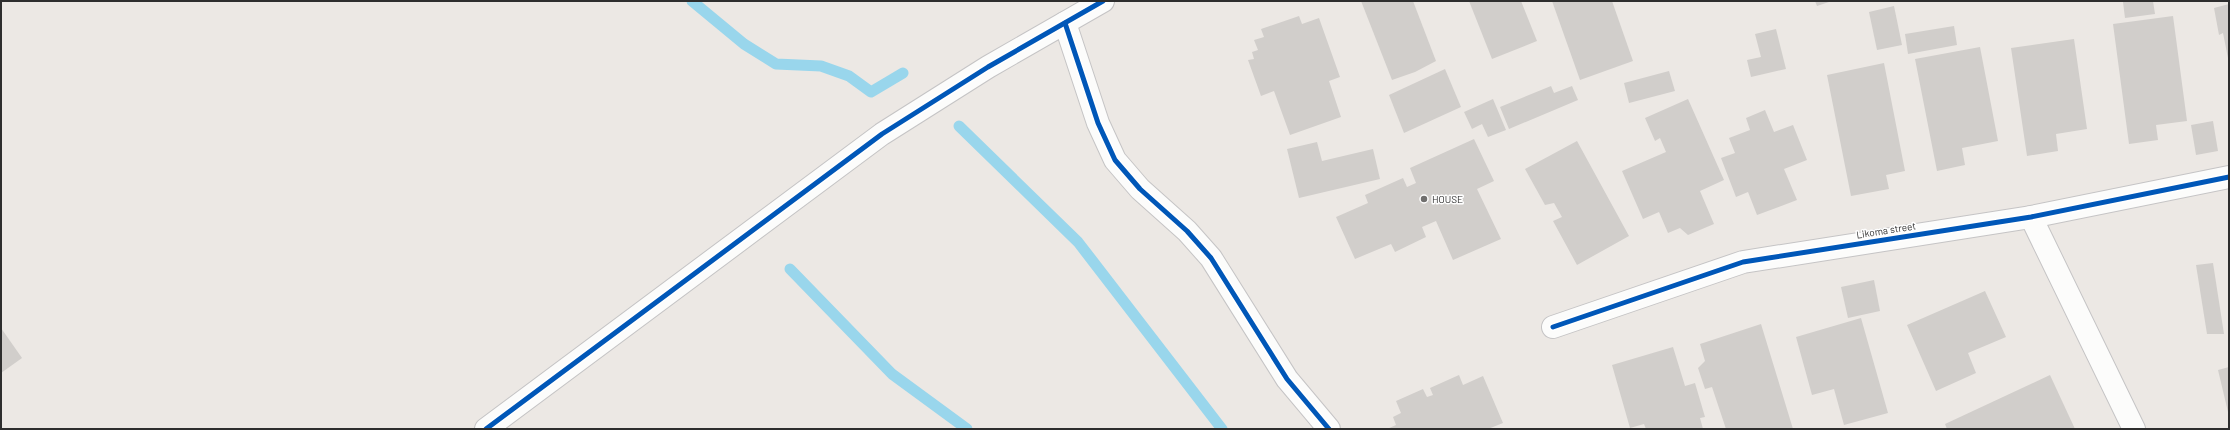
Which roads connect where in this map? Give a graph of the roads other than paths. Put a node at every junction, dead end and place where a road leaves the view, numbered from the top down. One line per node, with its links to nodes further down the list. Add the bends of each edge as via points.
1 (1101, 1): 2 (street)
2 (1065, 23): 6 (street, via 988,67 882,134); 7 (street, via 1098,123 1115,160 1140,189 1187,231 1211,258 1288,379)
3 (2229, 177): 4 (street, Likoma street)
4 (2031, 217): 5 (street, Likoma street, via 1743,262); 8 (street)
5 (1553, 327)
6 (486, 429)
7 (1329, 429)
8 (2134, 429)

